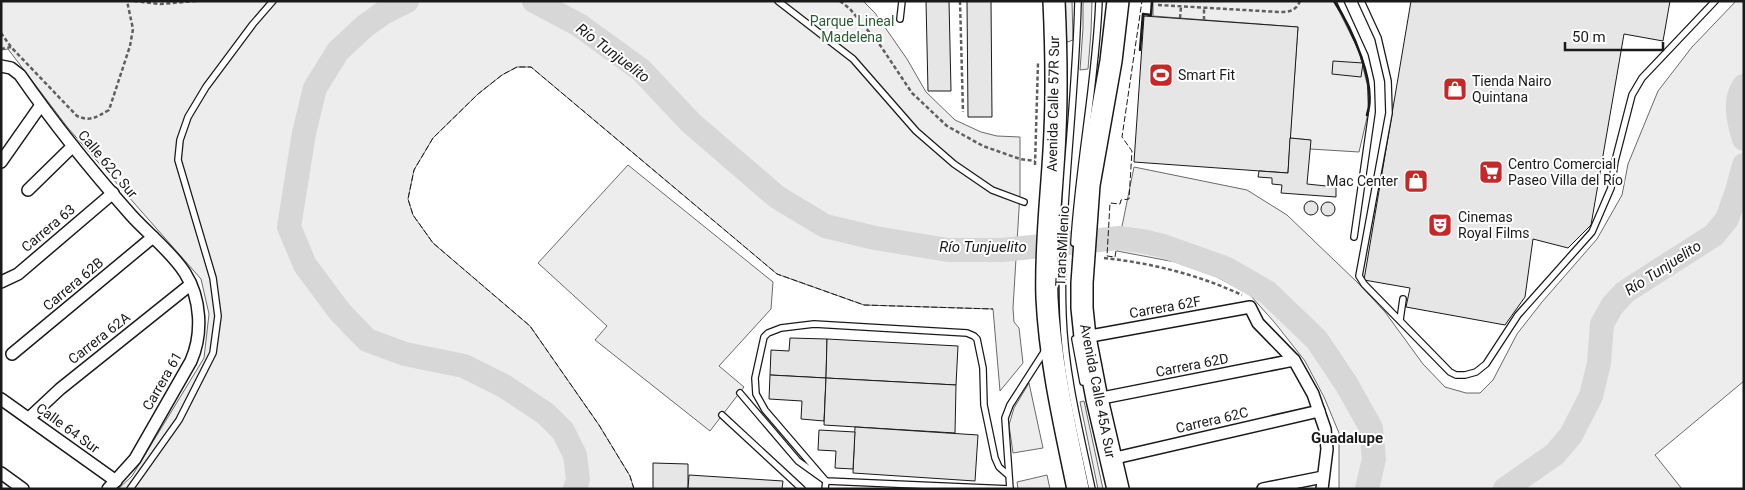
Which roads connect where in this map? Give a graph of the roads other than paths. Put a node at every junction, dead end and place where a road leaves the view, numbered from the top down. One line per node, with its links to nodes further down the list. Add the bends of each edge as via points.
1 (273, 1): 44 (lane, via 206,87 188,117 180,140 178,160 213,278 218,316 213,353 179,420)
2 (778, 1): 18 (lane, via 853,59 916,130 954,164 992,190)
3 (902, 1): 11 (lane)
4 (1054, 1): 19 (highway, Avenida Calle 57R Sur, via 1055,132)
5 (1078, 1): 19 (lane, TransMilenio)
6 (1099, 1): 19 (lane, TransMilenio, via 1095,62)
7 (1340, 1): 20 (lane, via 1365,56 1371,82 1372,112)
8 (1362, 1): 26 (lane, via 1378,38 1388,81 1389,113 1359,276)
9 (1714, 1): 26 (lane, via 1642,78 1632,95 1611,188 1592,232 1518,316 1486,364 1465,375 1450,372)
10 (1118, 7): 19 (highway, via 1111,61)
11 (900, 19)
12 (1, 66): 13 (street, Calle 62C Sur, via 20,75)
13 (41, 105): 14 (street, Calle 62C Sur); 15 (street)
14 (73, 146): 16 (street); 17 (street, Calle 62C Sur)
15 (1, 162)
16 (28, 190)
17 (113, 194): 21 (street, Calle 62C Sur); 23 (street, Carrera 63, via 18,274)
18 (1024, 202)
19 (1070, 205): 22 (highway, Avenida Calle 45A Sur); 22 (highway, Avenida Calle 45A Sur)
20 (1354, 237)
21 (153, 238): 24 (street, Calle 62C Sur, via 173,258); 29 (street, Carrera 62B)
22 (1074, 259): 27 (highway, Avenida Calle 45A Sur, via 1082,308); 28 (highway, Avenida Calle 45A Sur); 49 (lane, TransMilenio, via 1063,318)
23 (1, 282)
24 (190, 285): 36 (street, Carrera 62A, via 60,388); 42 (street, Carrera 61, via 199,323 196,349 135,459)
25 (1403, 299): 26 (lane)
26 (1400, 320)
27 (1080, 333): 30 (street, Carrera 62F, via 1250,307 1258,323); 31 (highway, Avenida Calle 45A Sur)
28 (1051, 343): 39 (lane, via 1010,405 1005,418); 48 (highway, Avenida Calle 45A Sur)
29 (12, 354)
30 (1294, 360): 31 (street, Carrera 62D); 34 (street)
31 (1090, 392): 37 (highway, Avenida Calle 45A Sur)
32 (740, 393): 40 (lane, via 798,461)
33 (1, 399): 36 (street, Calle 64 Sur)
34 (1319, 411): 37 (street, Carrera 62C); 41 (street, via 1327,449)
35 (722, 415): 45 (lane)
36 (29, 418): 42 (street, Calle 64 Sur)
37 (1111, 459): 50 (highway, Avenida Calle 45A Sur)
38 (1, 474): 43 (street)
39 (1007, 474): 40 (lane, via 995,458 984,405 983,368 978,339 974,336 814,324 781,328 764,337 755,378 756,394 765,410); 47 (lane)
40 (826, 481): 46 (lane); 47 (lane)
41 (1322, 483): 51 (street)
42 (112, 485)
43 (23, 489)
44 (130, 489)
45 (802, 489)
46 (826, 489)
47 (1010, 489)
48 (1078, 489)
49 (1092, 489)
50 (1118, 489)
51 (1263, 489)

